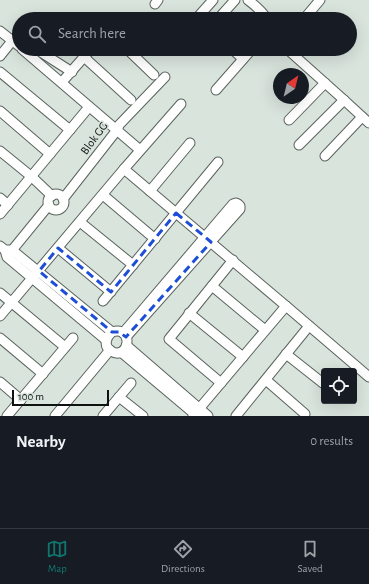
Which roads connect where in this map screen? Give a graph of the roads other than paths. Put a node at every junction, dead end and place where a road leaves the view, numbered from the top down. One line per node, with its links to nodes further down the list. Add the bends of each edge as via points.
1 (213, 0): 5 (street)
2 (235, 0): 6 (street)
3 (320, 0): 8 (street)
4 (254, 2): 7 (street)
5 (202, 12)
6 (224, 12)
7 (263, 12)
8 (310, 12)
9 (0, 31): 10 (street)
10 (12, 40)
11 (12, 49): 12 (street)
12 (0, 56)
13 (31, 56): 25 (street)
14 (47, 56): 22 (street)
15 (135, 56): 23 (street)
16 (240, 56): 20 (street)
17 (246, 56): 20 (street)
18 (296, 56): 26 (street)
19 (84, 57): 22 (street); 28 (street)
20 (243, 59): 27 (street)
21 (0, 72): 36 (street)
22 (72, 72): 25 (street)
23 (154, 74)
24 (165, 77): 35 (street, Blok GG)
25 (62, 82): 31 (street)
26 (325, 83): 29 (street); 33 (street)
27 (216, 90)
28 (131, 100)
29 (344, 100): 34 (street); 38 (street)
30 (181, 104): 39 (street)
31 (89, 107): 35 (street); 36 (street)
32 (0, 111): 41 (street)
33 (289, 120)
34 (366, 120): 42 (street)
35 (116, 128): 39 (street); 50 (street, Blok GG)
36 (70, 130): 41 (street)
37 (190, 143): 47 (street)
38 (299, 145)
39 (140, 150): 45 (street)
40 (0, 151): 46 (street)
41 (50, 154): 46 (street)
42 (326, 156)
43 (0, 158): 46 (street)
44 (218, 162): 52 (street)
45 (124, 169): 47 (street); 48 (street)
46 (30, 179): 50 (street); 51 (street)
47 (150, 191): 52 (street)
48 (103, 195): 54 (street); 55 (street)
49 (0, 198): 51 (street)
50 (54, 201): 58 (street, Blok GG)
51 (8, 205): 53 (street)
52 (176, 213): 55 (street); 56 (street)
53 (0, 214)
54 (80, 222): 57 (street); 60 (street)
55 (155, 239): 60 (street)
56 (208, 239): 59 (street); 77 (street)
57 (58, 248): 61 (street); 64 (street)
58 (8, 253): 61 (street); 62 (street)
59 (233, 260): 63 (street); 68 (street)
60 (133, 266): 64 (street)
61 (39, 271): 62 (street); 73 (street)
62 (32, 279): 67 (street); 76 (street)
63 (212, 286): 69 (street); 72 (street)
64 (111, 292): 66 (street)
65 (0, 293): 67 (street)
66 (103, 301)
67 (12, 302): 70 (street); 78 (street)
68 (286, 306): 71 (street); 72 (street)
69 (189, 313): 80 (street); 87 (street, via 168,339)
70 (0, 316)
71 (309, 326): 79 (street); 82 (street)
72 (265, 330): 80 (street)
73 (112, 332): 76 (street); 77 (street, via 119,332)
74 (0, 338): 81 (street)
75 (73, 338): 78 (street)
76 (106, 340): 77 (street, via 106,346)
77 (120, 345): 91 (street); 93 (street); 94 (street)
78 (65, 347): 81 (street)
79 (286, 354): 83 (street); 86 (street)
80 (243, 357): 87 (street)
81 (43, 374): 89 (street)
82 (369, 377)
83 (266, 380): 92 (street); 98 (street)
84 (0, 382): 89 (street)
85 (131, 382): 88 (street)
86 (321, 382)
87 (221, 383): 91 (street)
88 (119, 397): 95 (street); 96 (street)
89 (21, 400): 90 (street)
90 (12, 414)
91 (196, 414): 97 (street)
92 (305, 414)
93 (55, 416)
94 (63, 416)
95 (103, 416)
96 (143, 416)
97 (208, 416)
98 (236, 416)

